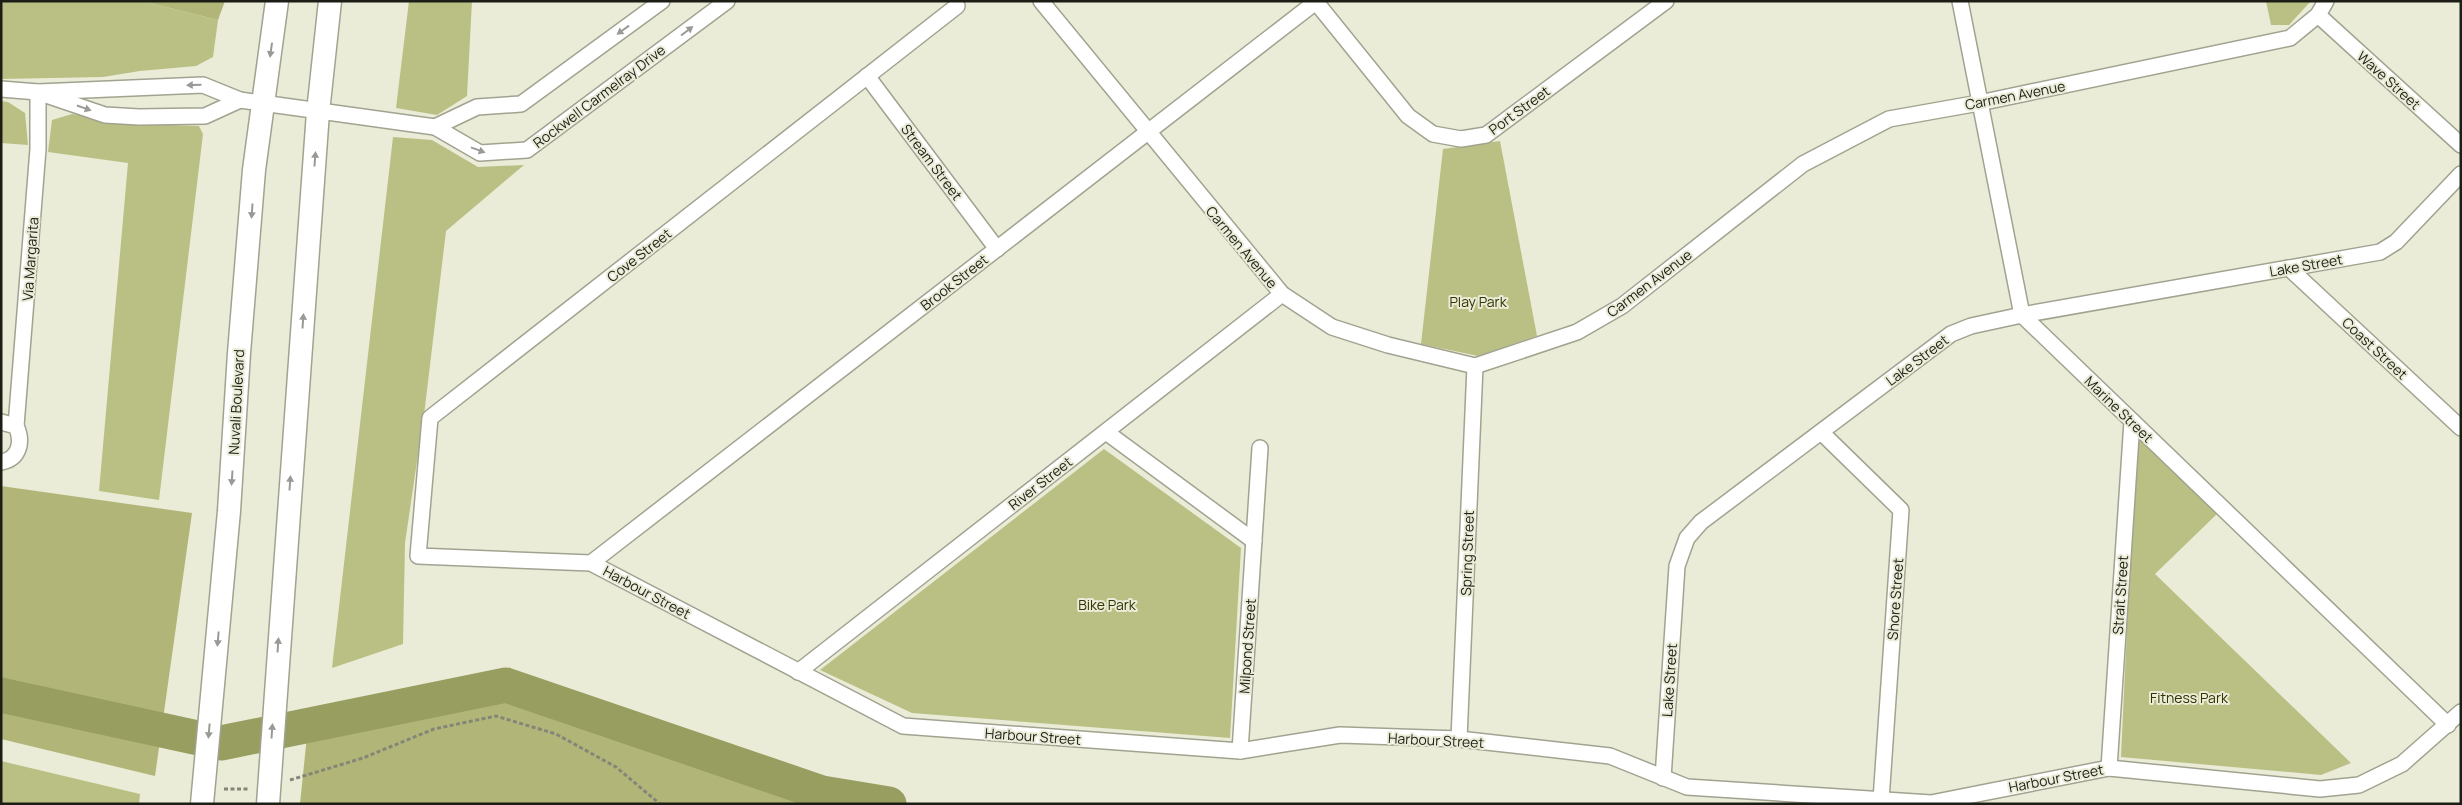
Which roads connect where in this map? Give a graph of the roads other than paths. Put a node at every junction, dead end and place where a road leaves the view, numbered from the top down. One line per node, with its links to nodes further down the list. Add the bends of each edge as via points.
1 (277, 1): 15 (street, Nuvali Boulevard, one-way to 15)
2 (330, 1): 17 (street)
3 (662, 1): 18 (street, one-way to 18, via 521,104 477,107)
4 (727, 1): 18 (street, Rockwell Carmelray Drive, one-way to 4, via 480,153 527,150)
5 (1041, 1): 19 (street, Carmen Avenue)
6 (1666, 1): 8 (street, Port Street, via 1486,136 1461,139 1433,134 1408,116)
7 (1960, 1): 16 (street)
8 (1316, 2): 19 (street, Brook Street)
9 (957, 6): 11 (street, Cove Street)
10 (2322, 8): 16 (street, Carmen Avenue, via 2290,38); 20 (street, Wave Street)
11 (867, 76): 22 (street, Stream Street); 36 (street, Cove Street, via 430,418)
12 (1, 89): 13 (street)
13 (38, 92): 14 (street, one-way to 13, via 203,85); 14 (street, one-way to 14, via 114,116 205,116); 29 (street, Via Margarita, via 38,149)
14 (240, 100): 15 (street, Rockwell Carmelray Drive)
15 (263, 102): 17 (street, Rockwell Carmelray Drive); 45 (street, Nuvali Boulevard, one-way to 45, via 254,170 229,511)
16 (1979, 103): 25 (street); 26 (street, Carmen Avenue, via 1889,118 1802,164 1622,306 1577,332)
17 (318, 112): 18 (street, Rockwell Carmelray Drive); 46 (street, one-way to 17)
18 (435, 127)
19 (1147, 132): 22 (street, Brook Street); 24 (street, Carmen Avenue)
20 (2461, 145)
21 (2461, 174): 23 (street, Lake Street, via 2396,242 2380,252)
22 (997, 248): 37 (street, Brook Street)
23 (2288, 268): 25 (street, Lake Street); 30 (street, Coast Street)
24 (1282, 294): 26 (street, Carmen Avenue, via 1332,327 1388,345); 31 (street, River Street)
25 (2022, 315): 27 (street, Marine Street); 32 (street, Lake Street, via 1951,334)
26 (1475, 366): 41 (street, Spring Street)
27 (2132, 421): 40 (street, Marine Street); 43 (street, Strait Street)
28 (1, 422): 29 (street)
29 (16, 426): 34 (street, Via Margarita, via 20,446 15,455)
30 (2461, 428)
31 (1106, 432): 35 (street); 38 (street, River Street)
32 (1822, 432): 44 (street, Lake Street, via 1701,522 1687,538 1677,566); 47 (street, Shore Street, via 1901,510)
33 (1260, 448): 35 (street, Milpond Street)
34 (1, 462)
35 (1254, 541): 42 (street, Milpond Street)
36 (418, 556): 37 (street, Harbour Street)
37 (591, 563): 38 (street, Harbour Street)
38 (798, 672): 42 (street, Harbour Street, via 903,726)
39 (2461, 712): 40 (street, Harbour Street)
40 (2448, 725): 43 (street, Harbour Street, via 2402,764 2359,784 2320,790)
41 (1459, 740): 42 (street, Harbour Street, via 1340,735); 44 (street, Harbour Street, via 1610,756)
42 (1240, 751)
43 (2109, 768): 47 (street, Harbour Street, via 1931,803)
44 (1663, 778): 47 (street, Harbour Street, via 1686,787)
45 (203, 787)
46 (269, 787)
47 (1881, 800)

